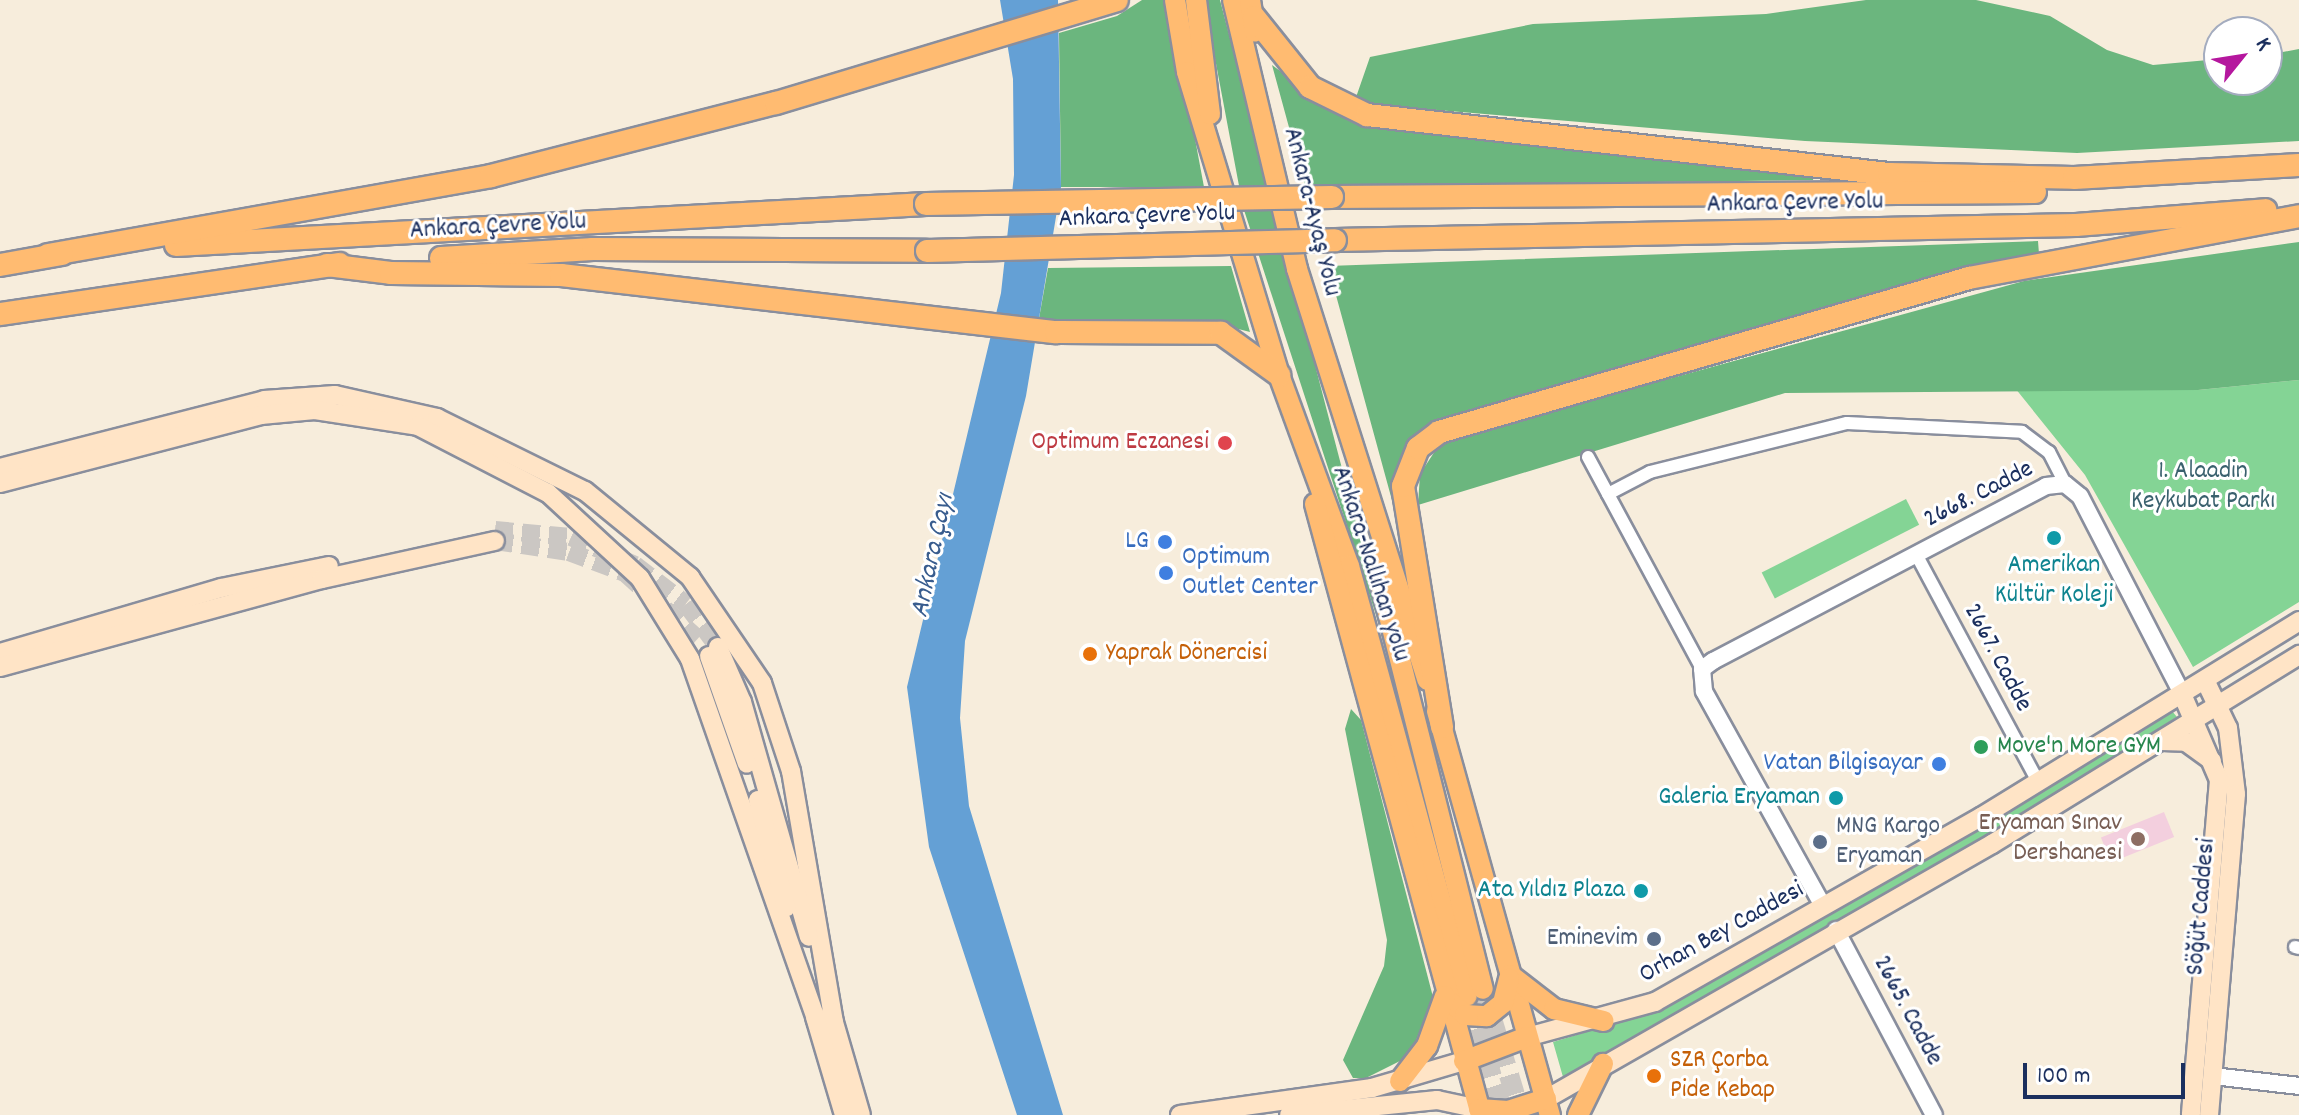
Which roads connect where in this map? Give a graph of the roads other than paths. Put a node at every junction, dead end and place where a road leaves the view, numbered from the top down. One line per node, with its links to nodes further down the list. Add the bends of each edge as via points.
1 (1117, 0): 11 (highway, via 776,103 491,176)
2 (1175, 0): 7 (highway, via 1187,72)
3 (1196, 0): 7 (highway)
4 (1233, 0): 6 (highway, Ankara-Ayaş Yolu)
5 (1252, 8): 6 (highway); 8 (highway, via 1310,87 1379,117 1889,174 2074,178)
6 (1266, 148): 17 (highway, Ankara-Ayaş Yolu)
7 (1215, 150): 15 (highway, Ankara-Nallıhan yolu)
8 (2299, 166): 11 (highway, Ankara Çevre Yolu, bridge, via 2055,192 926,204)
9 (2299, 208): 13 (highway, Ankara Çevre Yolu, bridge, via 2076,225 927,251 593,249)
10 (2299, 216): 36 (highway, via 1969,278 1439,432 1418,448 1403,486)
11 (48, 255): 12 (highway, Ankara Çevre Yolu)
12 (0, 265)
13 (327, 265): 14 (highway, Ankara Çevre Yolu); 15 (highway, via 391,273 561,275 1056,332 1221,333)
14 (0, 314)
15 (1279, 375): 16 (highway, Ankara-Nallıhan yolu)
16 (1298, 430): 17 (highway, Ankara-Nallıhan yolu, via 1349,566 1475,993); 43 (highway)
17 (1345, 435): 36 (highway)
18 (1588, 457): 22 (street)
19 (0, 468): 45 (main road, via 264,400 335,395 437,418 585,491 690,577 762,683 791,771)
20 (0, 483): 45 (main road, via 261,415 315,410 418,426 548,493 640,578 690,659)
21 (2065, 484): 22 (street, via 2049,452 2022,432 1847,423 1658,470); 23 (street, 2668. Cadde, via 2046,486); 33 (street, 2668. Cadde, via 2080,496)
22 (1608, 494): 31 (street)
23 (1916, 554): 31 (street, 2668. Cadde); 39 (street, 2667. Cadde)
24 (221, 588): 25 (main road, via 234,597); 25 (main road, via 495,535); 28 (main road)
25 (226, 610): 30 (main road)
26 (2299, 621): 32 (main road, Orhan Bey Caddesi)
27 (713, 650): 45 (main road, via 742,702)
28 (0, 653)
29 (2299, 655): 34 (main road, Orhan Bey Caddesi)
30 (0, 667)
31 (1702, 669): 40 (street, via 1704,691)
32 (2205, 680): 33 (main road, Orhan Bey Caddesi); 34 (main road, Söğüt Caddesi)
33 (2182, 694): 35 (main road, Söğüt Caddesi); 39 (main road, Orhan Bey Caddesi)
34 (2219, 706): 35 (main road, Orhan Bey Caddesi); 49 (main road, Söğüt Caddesi, via 2236,794)
35 (2196, 720): 37 (main road, Orhan Bey Caddesi); 38 (main road, Söğüt Caddesi)
36 (1442, 727): 42 (highway)
37 (2162, 741): 38 (main road, via 2197,747); 41 (main road, Orhan Bey Caddesi)
38 (2217, 767): 61 (main road, Söğüt Caddesi)
39 (2038, 782): 40 (main road, Orhan Bey Caddesi)
40 (1823, 906): 44 (main road, Orhan Bey Caddesi, via 1655,1002)
41 (1836, 930): 48 (main road, Orhan Bey Caddesi); 60 (street, 2665. Cadde)
42 (1509, 975): 43 (highway, via 1503,1003 1487,1016 1465,1015); 44 (highway, via 1554,1009); 46 (highway)
43 (1445, 996): 47 (highway); 50 (highway, via 1433,1035)
44 (1604, 1021): 46 (main road, Orhan Bey Caddesi)
45 (826, 1025): 55 (main road); 56 (main road)
46 (1527, 1037): 47 (highway); 53 (highway)
47 (1464, 1061): 50 (main road); 54 (highway)
48 (1603, 1064): 53 (main road, Orhan Bey Caddesi); 59 (highway)
49 (2213, 1076): 51 (street); 62 (main road, Söğüt Caddesi)
50 (1400, 1081): 52 (main road)
51 (2299, 1086)
52 (1328, 1105): 54 (main road, via 1437,1100); 57 (main road); 58 (main road)
53 (1548, 1107): 54 (highway)
54 (1480, 1112)
55 (844, 1115)
56 (861, 1115)
57 (1180, 1115)
58 (1289, 1115)
59 (1578, 1115)
60 (1934, 1115)
61 (2191, 1115)
62 (2209, 1115)

